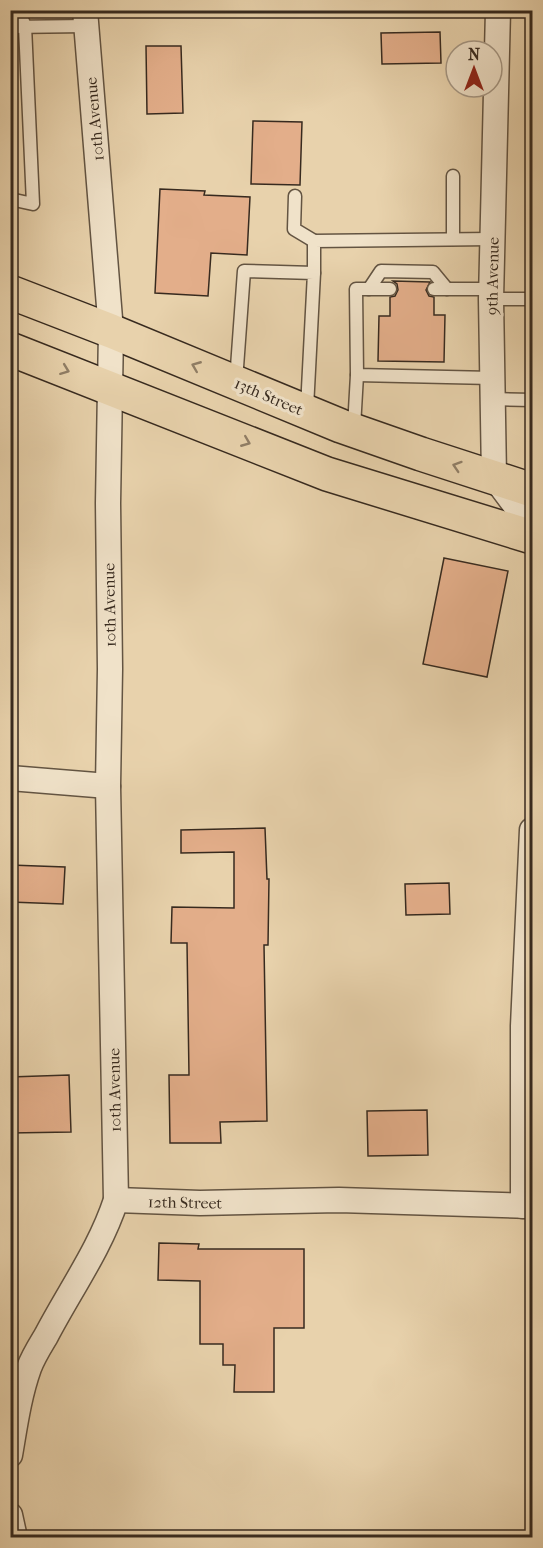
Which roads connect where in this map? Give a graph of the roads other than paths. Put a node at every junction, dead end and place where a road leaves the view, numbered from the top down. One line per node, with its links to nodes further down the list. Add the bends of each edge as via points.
1 (18, 10): 4 (lane)
2 (498, 10): 10 (street, 9th Avenue)
3 (85, 18): 4 (lane); 20 (street, 10th Avenue)
4 (25, 26): 5 (lane); 8 (lane, via 33,204)
5 (10, 27)
6 (453, 176): 9 (lane)
7 (296, 196): 11 (lane, via 294,229)
8 (10, 199)
9 (453, 239): 10 (lane); 11 (lane)
10 (492, 239): 18 (street, 9th Avenue)
11 (314, 241): 12 (lane)
12 (314, 273): 23 (lane, via 244,271); 27 (lane)
13 (369, 289): 14 (lane); 16 (lane, via 381,271 433,272); 22 (lane, via 356,289)
14 (390, 289)
15 (434, 289): 16 (lane)
16 (447, 289): 18 (lane)
17 (10, 292): 20 (main road, 13th Street)
18 (491, 294): 19 (lane); 25 (street, 9th Avenue)
19 (532, 299)
20 (111, 331): 23 (main road, 13th Street, one-way to 20); 24 (street, 10th Avenue)
21 (10, 349): 24 (main road, one-way to 24)
22 (357, 375): 25 (lane); 28 (lane)
23 (236, 382): 27 (main road, 13th Street)
24 (110, 388): 32 (main road, one-way to 32, via 327,474); 34 (street, 10th Avenue)
25 (492, 388): 26 (lane); 29 (street, 9th Avenue)
26 (532, 400)
27 (307, 412): 28 (main road, 13th Street)
28 (354, 431): 29 (main road, 13th Street, one-way to 28)
29 (494, 477): 30 (main road, 13th Street); 31 (street)
30 (532, 490)
31 (532, 528)
32 (532, 537)
33 (10, 778): 34 (street)
34 (108, 786): 37 (street, 10th Avenue)
35 (532, 830): 36 (street)
36 (532, 844): 38 (street, via 523,1026)
37 (116, 1200): 38 (street, 12th Street, via 339,1200); 39 (street, via 83,1274 29,1368)
38 (528, 1206)
39 (10, 1455)
40 (10, 1515): 41 (street)
41 (15, 1538)

